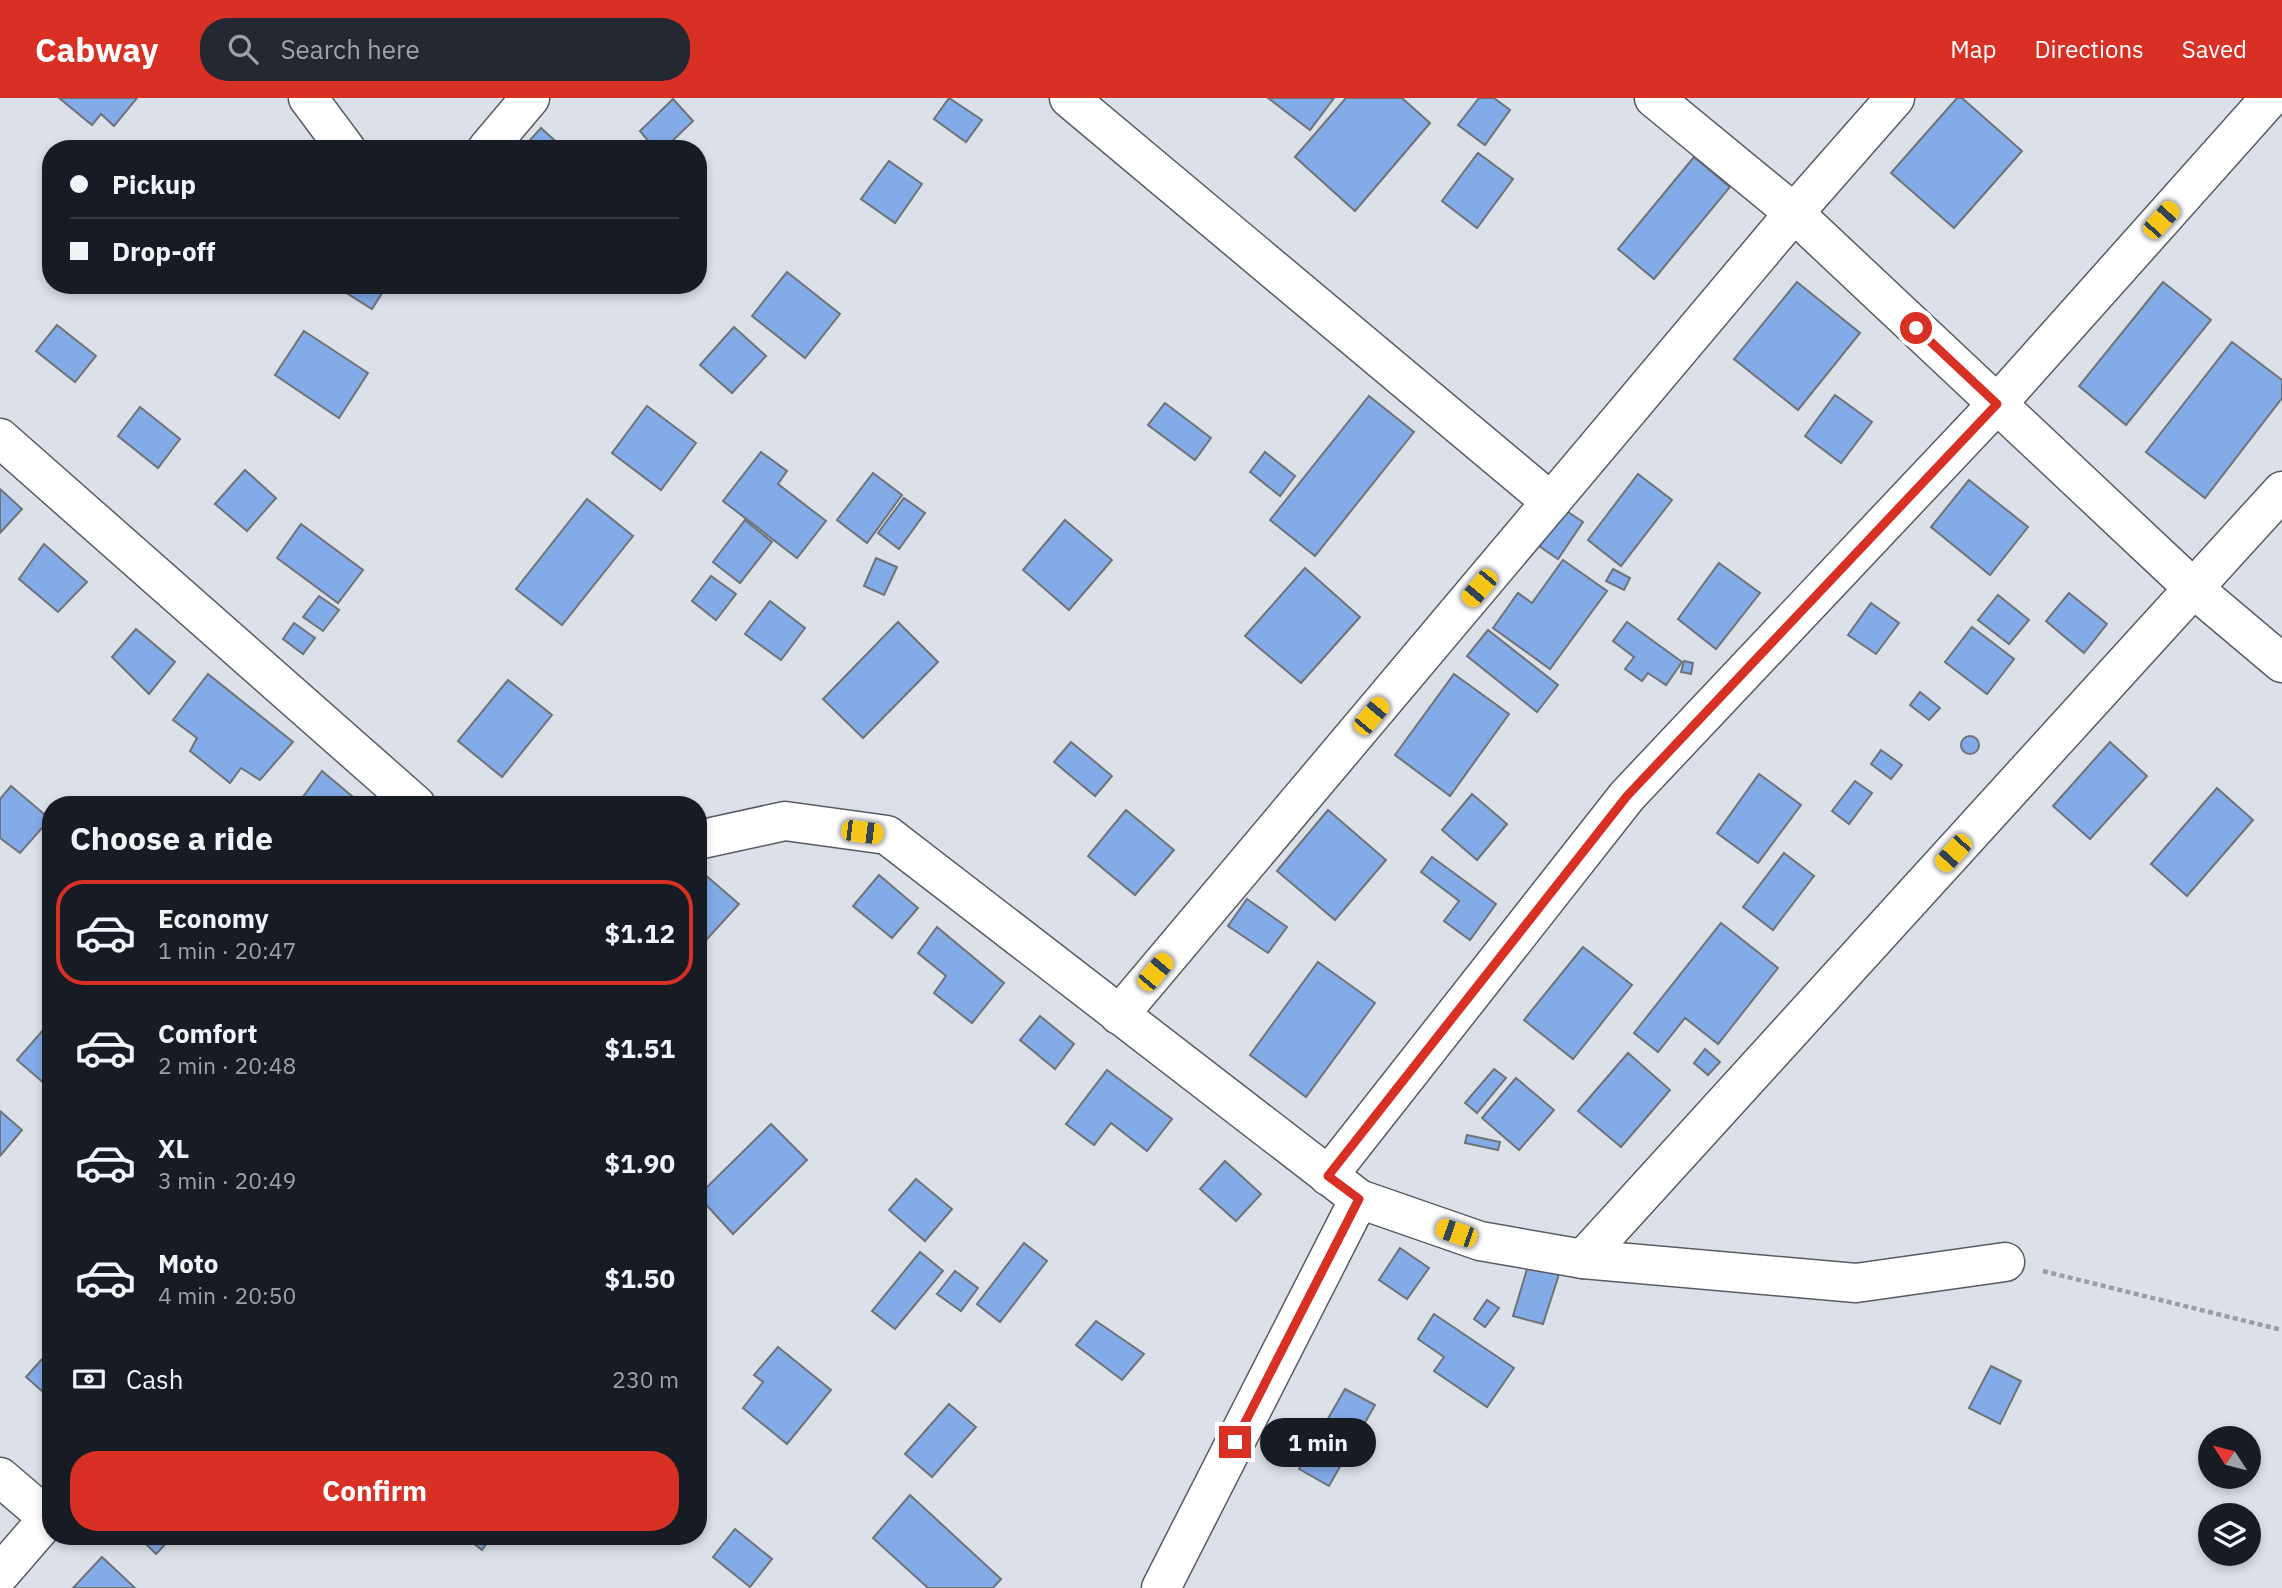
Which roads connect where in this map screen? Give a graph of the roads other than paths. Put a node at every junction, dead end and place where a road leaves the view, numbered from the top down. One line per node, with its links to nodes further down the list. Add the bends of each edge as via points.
1 (308, 98): 7 (street)
2 (530, 98): 8 (street)
3 (1069, 98): 13 (street)
4 (1654, 98): 9 (street)
5 (1895, 98): 9 (street)
6 (2270, 98): 10 (street)
7 (339, 140)
8 (495, 140)
9 (1794, 214): 10 (street); 13 (street)
10 (1997, 404): 14 (street); 19 (street, via 1627,796)
11 (0, 438): 16 (street)
12 (2282, 491): 14 (street)
13 (1551, 502): 18 (street)
14 (2193, 589): 15 (street); 21 (street)
15 (2282, 663)
16 (406, 796)
17 (707, 839): 18 (street, via 785,821 887,835)
18 (1119, 1015): 19 (street)
19 (1328, 1176): 20 (street)
20 (1359, 1199): 21 (street, via 1480,1241); 27 (street)
21 (1583, 1259): 22 (street, via 1856,1283)
22 (2005, 1262)
23 (0, 1477): 24 (street)
24 (42, 1510)
25 (42, 1524): 26 (street)
26 (0, 1574)
27 (1161, 1588)

